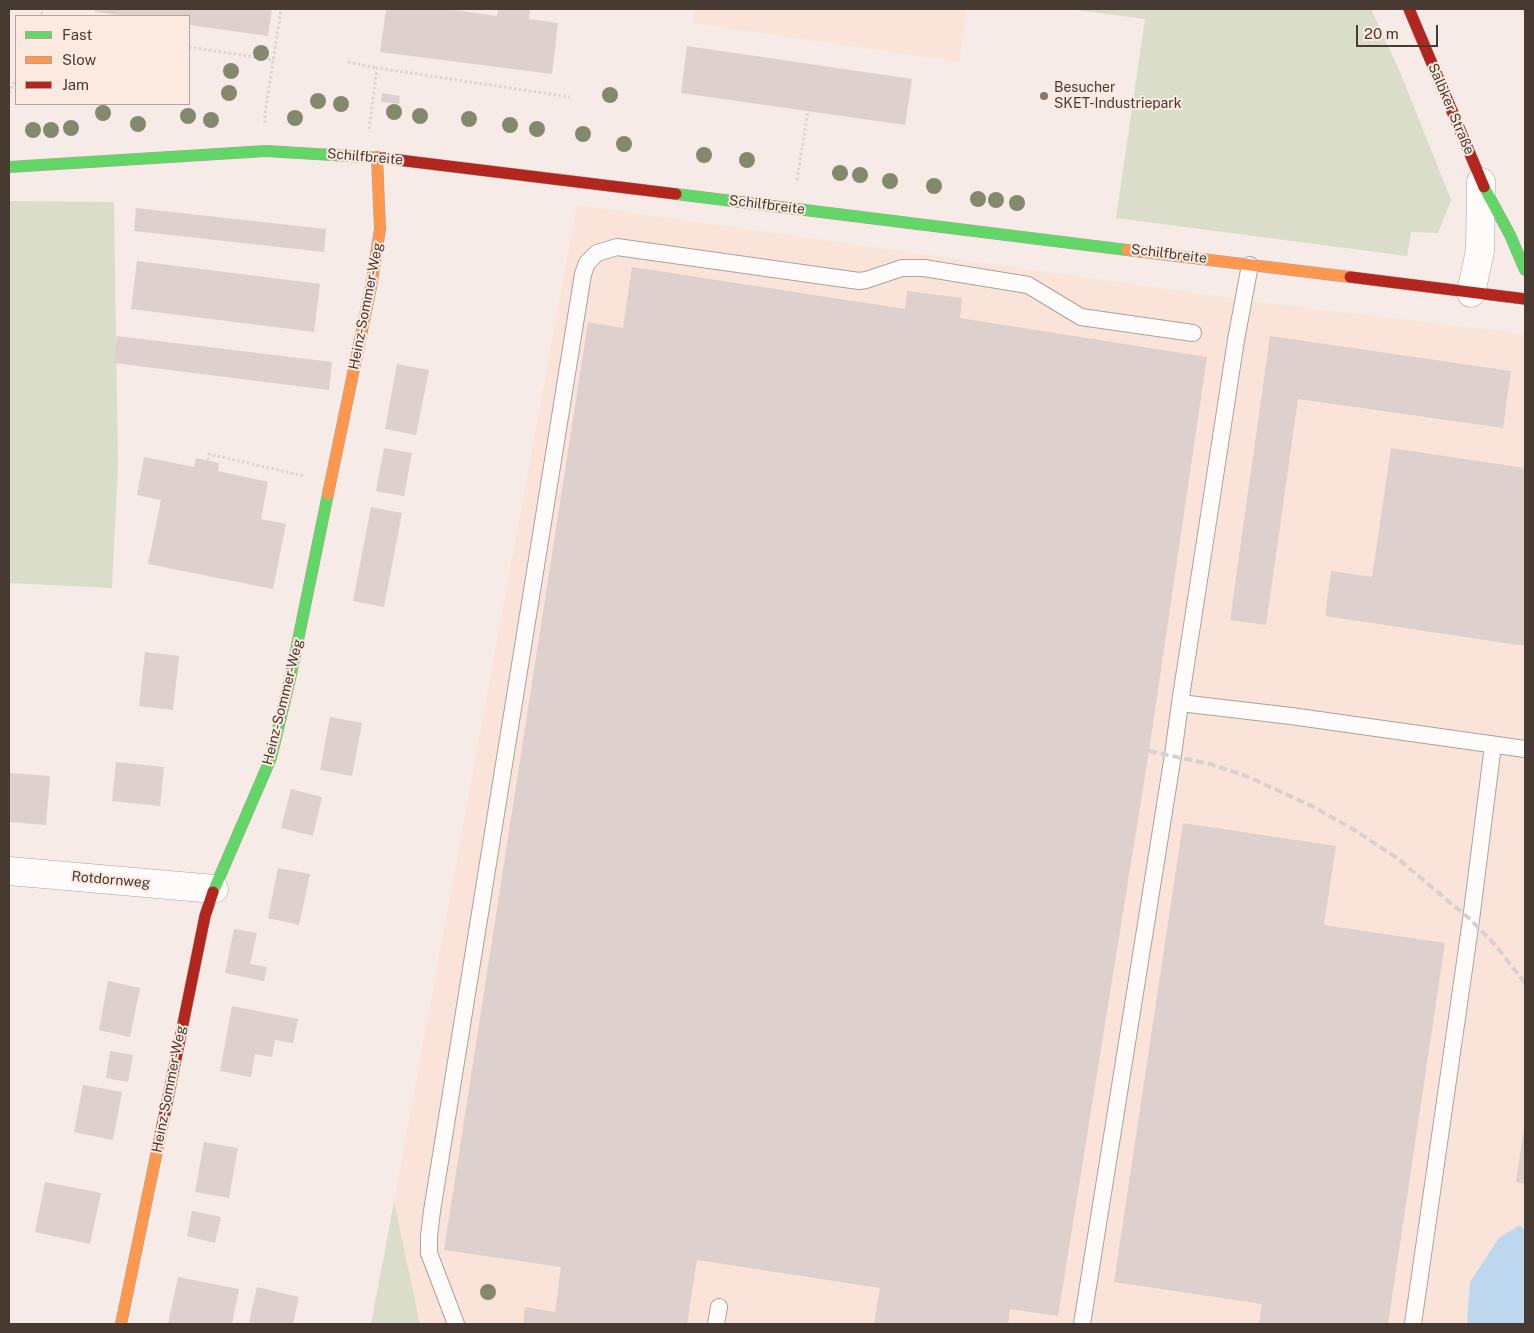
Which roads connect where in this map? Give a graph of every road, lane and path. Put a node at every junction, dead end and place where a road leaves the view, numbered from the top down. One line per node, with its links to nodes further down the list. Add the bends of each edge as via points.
1 (281, 9): 4 (path)
2 (1409, 9): 13 (main road, Salbker Straße)
3 (190, 47): 4 (path)
4 (274, 60): 10 (path, via 265,114)
5 (348, 62): 6 (path)
6 (377, 68): 7 (path); 9 (path)
7 (570, 97)
8 (808, 111): 14 (path)
9 (369, 130)
10 (266, 151): 11 (main road, Schilfbreite); 12 (main road, Schilfbreite)
11 (376, 157): 15 (main road, Schilfbreite); 21 (main road, Heinz-Sommer-Weg, via 380,229)
12 (9, 167)
13 (1481, 182): 16 (main road, Salbker Straße); 18 (street, Salbker Straße, via 1480,251)
14 (796, 184)
15 (1250, 265): 18 (main road, Schilfbreite); 22 (lane)
16 (1525, 270)
17 (1525, 291): 18 (main road, Schilfbreite)
18 (1472, 293)
19 (1193, 333): 29 (lane, via 1081,317 1028,284 924,268 902,268 859,281 617,247 597,253 587,263 581,284 432,1211 429,1254)
20 (208, 460): 21 (path, via 209,454)
21 (331, 482): 26 (main road, Heinz-Sommer-Weg, via 277,738 258,791)
22 (1180, 703): 23 (lane); 31 (lane)
23 (1493, 745): 24 (lane); 32 (lane, via 1472,920)
24 (1525, 749)
25 (9, 871): 26 (street, Rotdornweg)
26 (214, 889): 28 (main road, Heinz-Sommer-Weg, via 190,982)
27 (719, 1307): 30 (lane)
28 (121, 1324)
29 (456, 1324)
30 (716, 1324)
31 (1082, 1324)
32 (1413, 1324)

